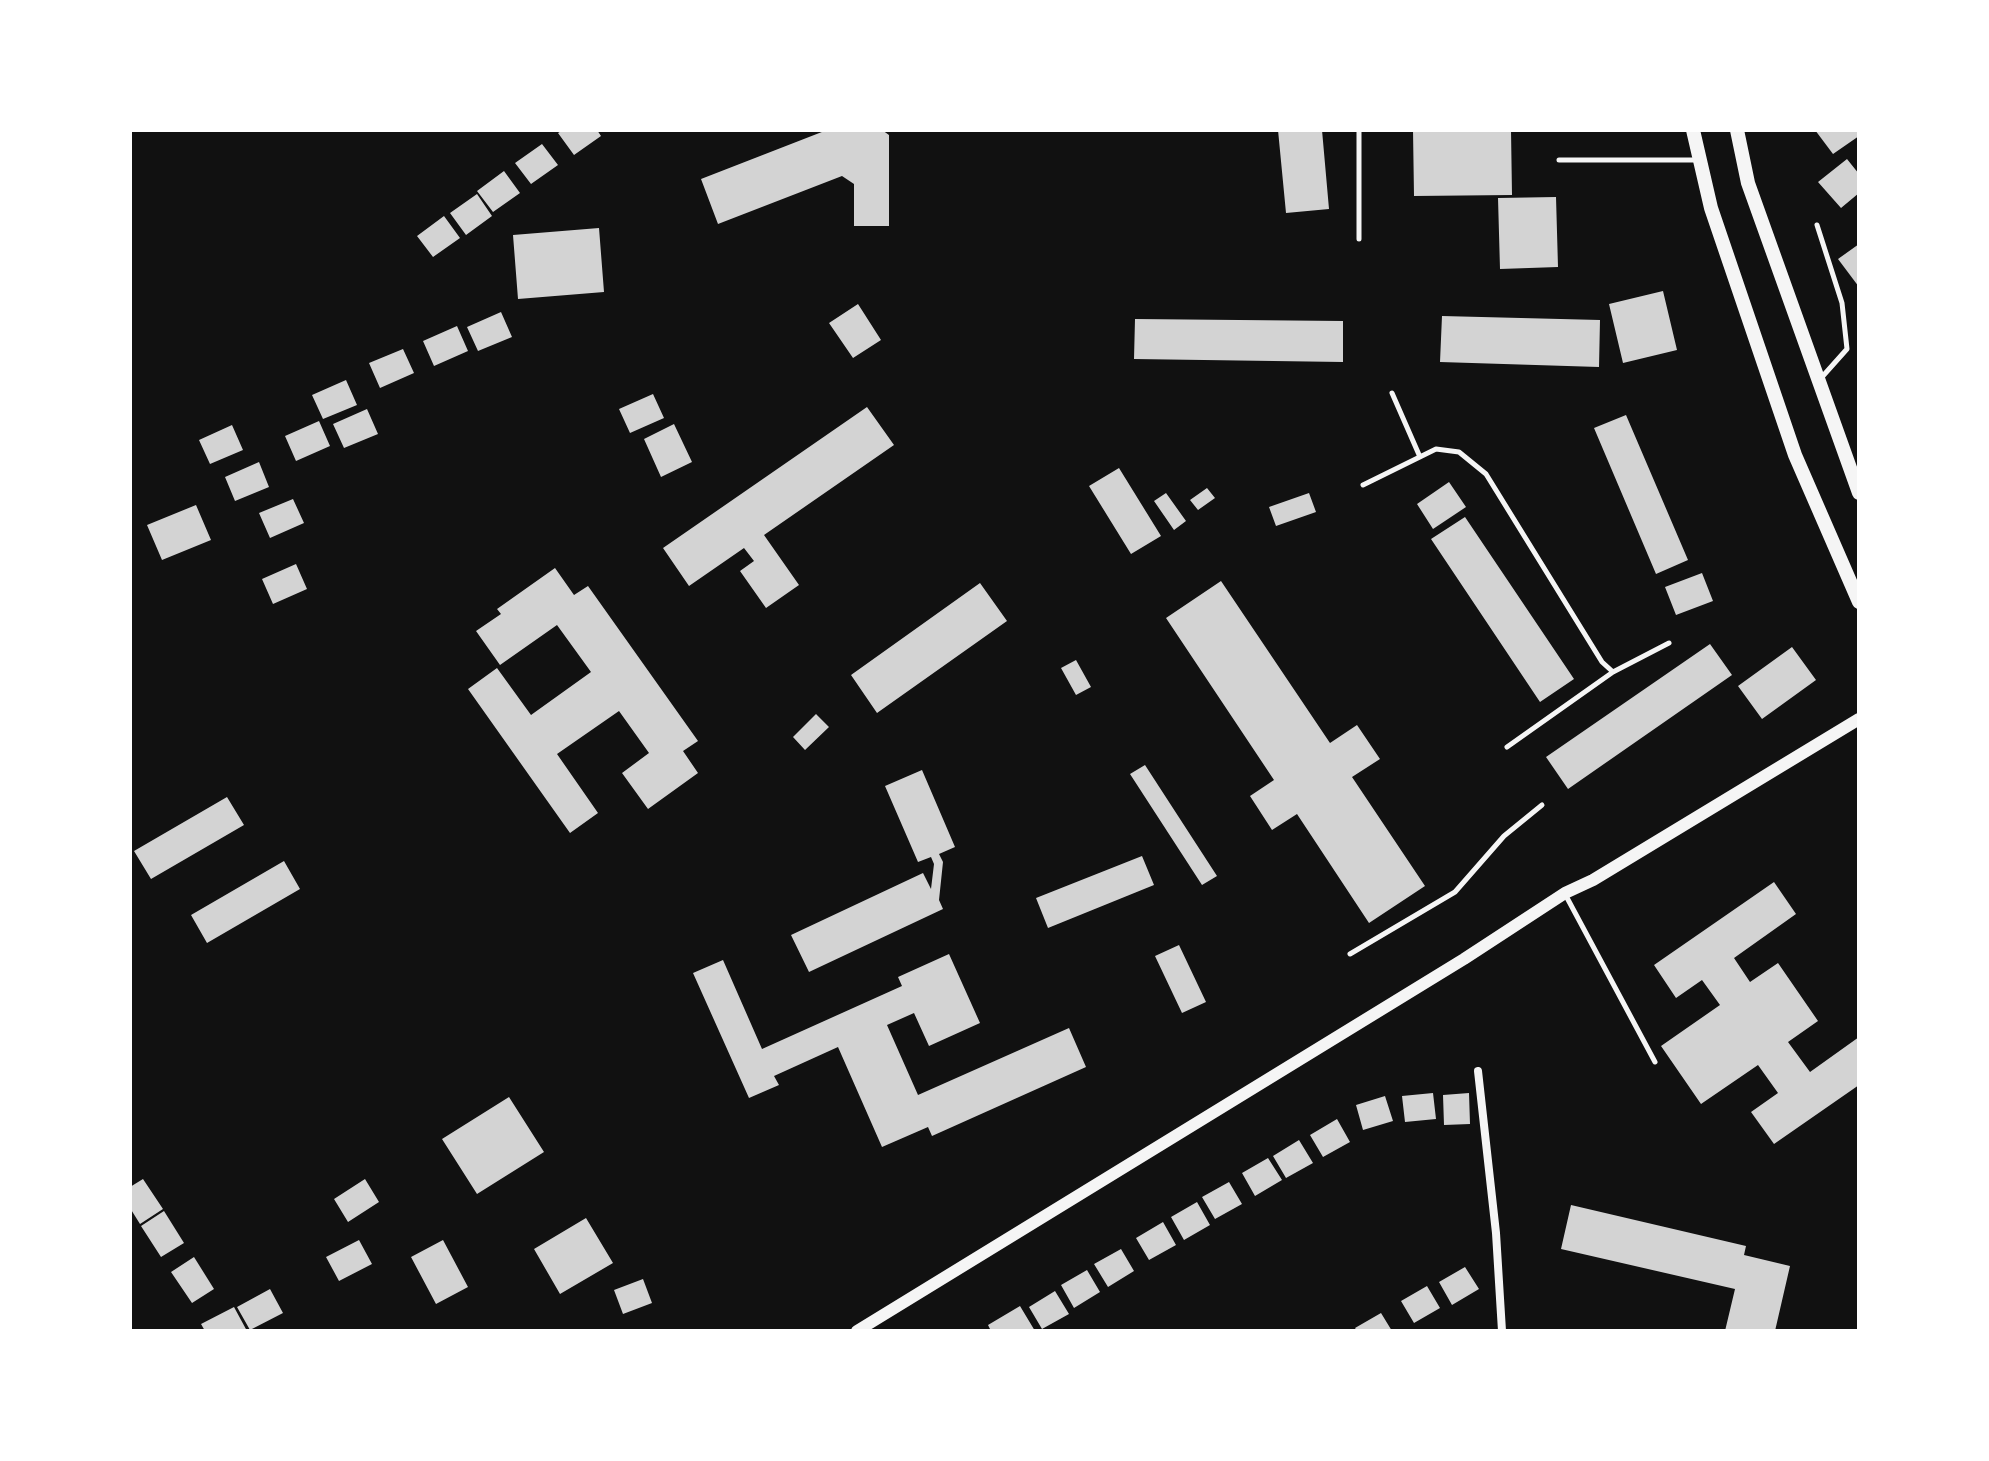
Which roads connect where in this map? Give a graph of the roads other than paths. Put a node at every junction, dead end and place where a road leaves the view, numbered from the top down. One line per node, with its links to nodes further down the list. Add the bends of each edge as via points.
1 (1359, 130): 7 (lane)
2 (1693, 130): 5 (main road)
3 (1737, 130): 8 (main road, via 1748,183)
4 (1559, 160): 5 (lane)
5 (1700, 160): 13 (main road, via 1711,208 1795,455)
6 (1817, 225): 8 (lane, via 1842,303 1847,349)
7 (1359, 239)
8 (1819, 381): 12 (main road)
9 (1392, 393): 10 (lane)
10 (1420, 457): 11 (lane); 15 (lane, via 1436,449 1459,452 1486,474)
11 (1363, 485)
12 (1859, 493)
13 (1859, 602)
14 (1669, 643): 15 (lane)
15 (1613, 672): 17 (lane)
16 (1859, 719): 19 (street)
17 (1507, 747)
18 (1542, 805): 20 (lane, via 1504,836 1455,892)
19 (1565, 893): 21 (lane); 23 (street)
20 (1350, 954)
21 (1655, 1062)
22 (1478, 1071): 24 (street)
23 (857, 1331)
24 (1502, 1331)

